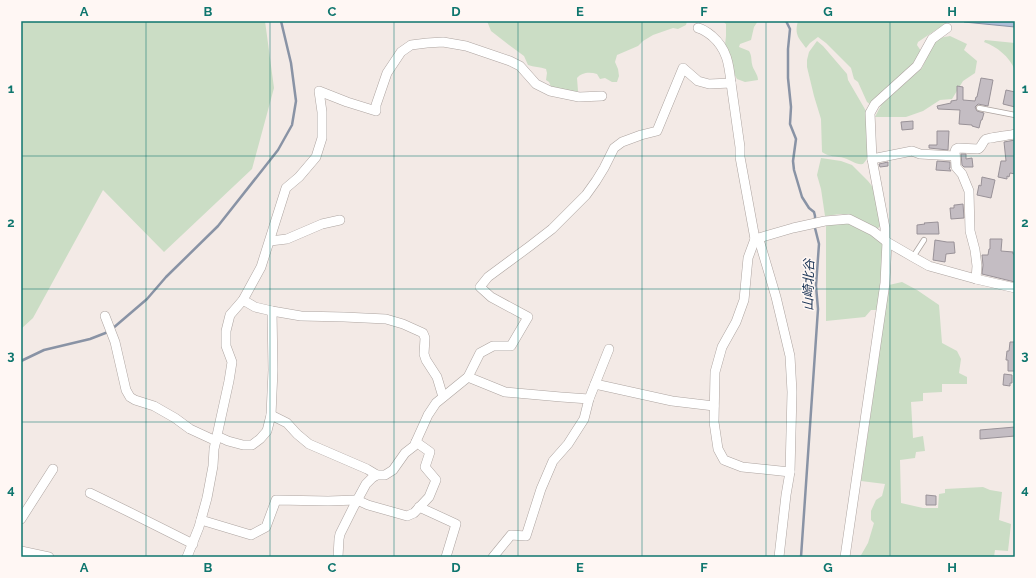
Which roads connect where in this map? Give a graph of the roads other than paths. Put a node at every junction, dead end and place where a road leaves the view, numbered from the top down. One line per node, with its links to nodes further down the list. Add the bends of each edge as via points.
1 (698, 28): 3 (street, via 706,31 722,46 727,58)
2 (947, 28): 9 (street, via 932,39 918,66 875,104 870,113)
3 (731, 83): 11 (street, via 740,157); 22 (street, via 709,84 698,81 682,68 657,131 622,142 614,148 586,195 552,229 488,277 480,287 491,297 528,317 511,346 493,346 480,353)
4 (602, 96): 13 (street, via 580,97 550,91 536,84 520,66 466,46 443,42 411,45 401,52 387,73 376,111 319,90 322,138 316,157 286,188)
5 (979, 108): 6 (lane)
6 (1015, 114)
7 (1015, 134): 8 (street, via 985,139 978,149 958,148 954,151)
8 (955, 156): 9 (street, via 920,154 912,151); 16 (street, via 956,167 962,174 968,191 970,231 977,266)
9 (872, 159): 14 (street)
10 (340, 220): 13 (street, via 322,224 286,239)
11 (755, 239): 14 (street, via 825,221 849,219); 26 (street, via 748,258 744,300 736,322 722,347 715,372); 31 (street, via 760,243 790,356)
12 (924, 240): 15 (lane)
13 (270, 241): 18 (street, via 261,267)
14 (886, 241): 15 (street); 46 (street, via 885,282)
15 (913, 258): 16 (street, via 929,266)
16 (976, 279): 17 (street)
17 (1015, 288)
18 (243, 300): 19 (street, via 255,307); 28 (street, via 230,315 226,331 226,346 232,362)
19 (272, 311): 24 (street, via 301,316 386,319 423,333 424,354 437,377); 27 (street)
20 (105, 316): 28 (street, via 130,397 154,406 190,429)
21 (609, 349): 23 (street)
22 (468, 377): 24 (street); 25 (street, via 505,392)
23 (595, 384): 25 (street); 26 (street, via 672,401)
24 (443, 397): 29 (street, via 428,415)
25 (589, 399): 44 (street, via 584,419 553,461 526,536 511,535)
26 (714, 406): 31 (street, via 718,449 724,460 742,467)
27 (271, 415): 28 (street, via 267,431 252,445); 32 (street, via 287,423 309,444)
28 (217, 438): 37 (street)
29 (416, 442): 32 (street, via 393,470 385,475); 35 (street, via 430,452 426,467 436,480 429,497)
30 (53, 469): 36 (street)
31 (790, 472): 45 (street)
32 (377, 475): 34 (street, via 366,484)
33 (90, 494): 38 (street)
34 (357, 500): 35 (street, via 407,516); 37 (street, via 276,500 266,527 251,535); 42 (street, via 340,534)
35 (419, 507): 43 (street, via 456,524)
36 (21, 519)
37 (201, 520): 38 (street)
38 (192, 544): 41 (street)
39 (21, 551): 40 (street)
40 (49, 557)
41 (187, 557)
42 (338, 557)
43 (446, 557)
44 (493, 557)
45 (779, 557)
46 (844, 557)

